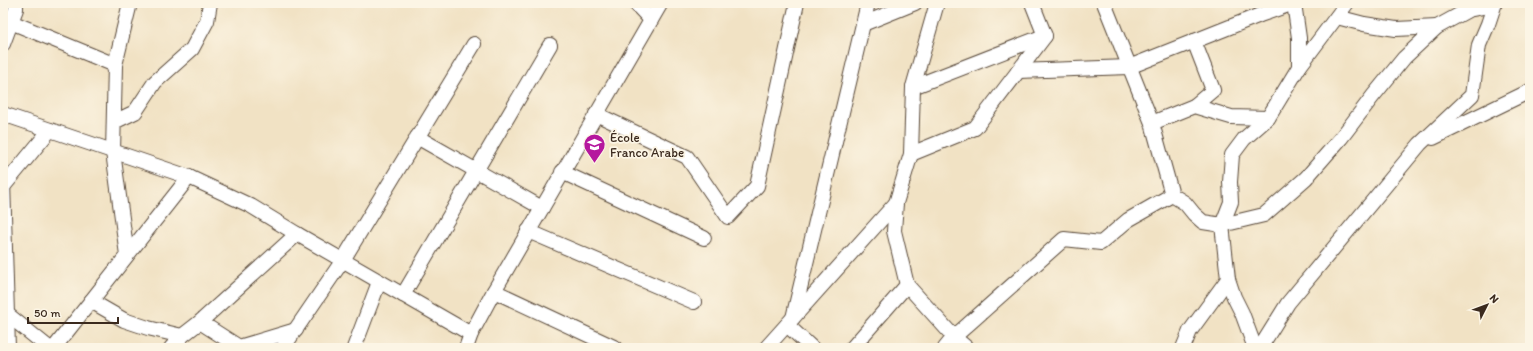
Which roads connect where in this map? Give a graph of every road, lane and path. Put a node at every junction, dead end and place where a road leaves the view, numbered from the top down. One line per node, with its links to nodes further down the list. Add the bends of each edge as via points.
1 (16, 3): 17 (street)
2 (130, 3): 25 (street)
3 (210, 3): 35 (street, via 208,21 192,49 155,82 135,112)
4 (635, 3): 16 (street)
5 (661, 3): 16 (street)
6 (797, 3): 33 (street, via 757,186 728,217 687,157)
7 (868, 3): 18 (street)
8 (915, 3): 18 (street)
9 (937, 3): 29 (street)
10 (1032, 3): 20 (street)
11 (1106, 3): 26 (street)
12 (1347, 3): 15 (street)
13 (1492, 3): 19 (street, via 1468,10)
14 (1495, 3): 39 (street, via 1479,45 1472,95)
15 (1337, 16): 19 (street, via 1364,24 1396,29); 27 (street)
16 (651, 20): 33 (street)
17 (11, 22): 22 (street); 25 (street)
18 (863, 24): 64 (street)
19 (1437, 27): 50 (street, via 1404,58 1306,178 1264,215)
20 (1044, 36): 28 (street); 29 (street)
21 (1194, 42): 26 (street); 27 (street, via 1294,3 1299,38); 31 (street, via 1213,90)
22 (3, 44)
23 (474, 44): 38 (street)
24 (550, 45): 42 (street)
25 (115, 65): 35 (street)
26 (1129, 67): 28 (street); 36 (street)
27 (1299, 67): 34 (street)
28 (1018, 71): 41 (street, via 975,128)
29 (913, 87): 41 (street)
30 (1530, 91): 39 (street)
31 (1194, 106): 34 (street, via 1231,117); 36 (street)
32 (3, 114): 37 (street)
33 (596, 114): 43 (street)
34 (1268, 118): 50 (street, via 1244,138 1232,156 1231,202)
35 (114, 122): 40 (street)
36 (1152, 123): 47 (street)
37 (50, 130): 40 (street); 46 (street)
38 (417, 137): 42 (street); 55 (street)
39 (1420, 144): 85 (street, via 1288,303)
40 (114, 152): 44 (street); 54 (street)
41 (911, 154): 48 (street)
42 (476, 171): 49 (street); 60 (street)
43 (562, 172): 49 (street); 53 (street)
44 (189, 178): 52 (street, via 251,206); 54 (street)
45 (3, 181): 46 (street)
46 (3, 187): 63 (street)
47 (1172, 195): 50 (street, via 1185,203 1204,222); 69 (street, via 1128,220 1101,243 1064,239)
48 (896, 203): 58 (street, via 894,230); 64 (street)
49 (542, 208): 51 (street)
50 (1222, 225): 56 (street)
51 (528, 231): 59 (street); 62 (street)
52 (297, 234): 55 (street); 65 (street)
53 (704, 238)
54 (127, 255): 61 (street)
55 (343, 260): 57 (street); 66 (street)
56 (1228, 279): 83 (street, via 1190,331); 84 (street)
57 (379, 282): 60 (street); 75 (street)
58 (907, 285): 69 (street); 80 (street)
59 (494, 290): 67 (street); 77 (street)
60 (403, 295): 67 (street)
61 (91, 301): 68 (street, via 124,320); 72 (street)
62 (694, 302)
63 (7, 314): 70 (street); 71 (street)
64 (790, 321): 78 (street); 79 (street)
65 (200, 322): 66 (street, via 239,347); 68 (street)
66 (296, 330): 74 (street)
67 (471, 334): 76 (street)
68 (182, 336): 73 (street)
69 (954, 337): 81 (street); 82 (street)
70 (8, 348)
71 (48, 348)
72 (54, 348)
73 (171, 348)
74 (284, 348)
75 (354, 348)
76 (466, 348)
77 (616, 348)
78 (766, 348)
79 (812, 348)
80 (852, 348)
81 (945, 348)
82 (967, 348)
83 (1183, 348)
84 (1255, 348)
85 (1260, 348)

